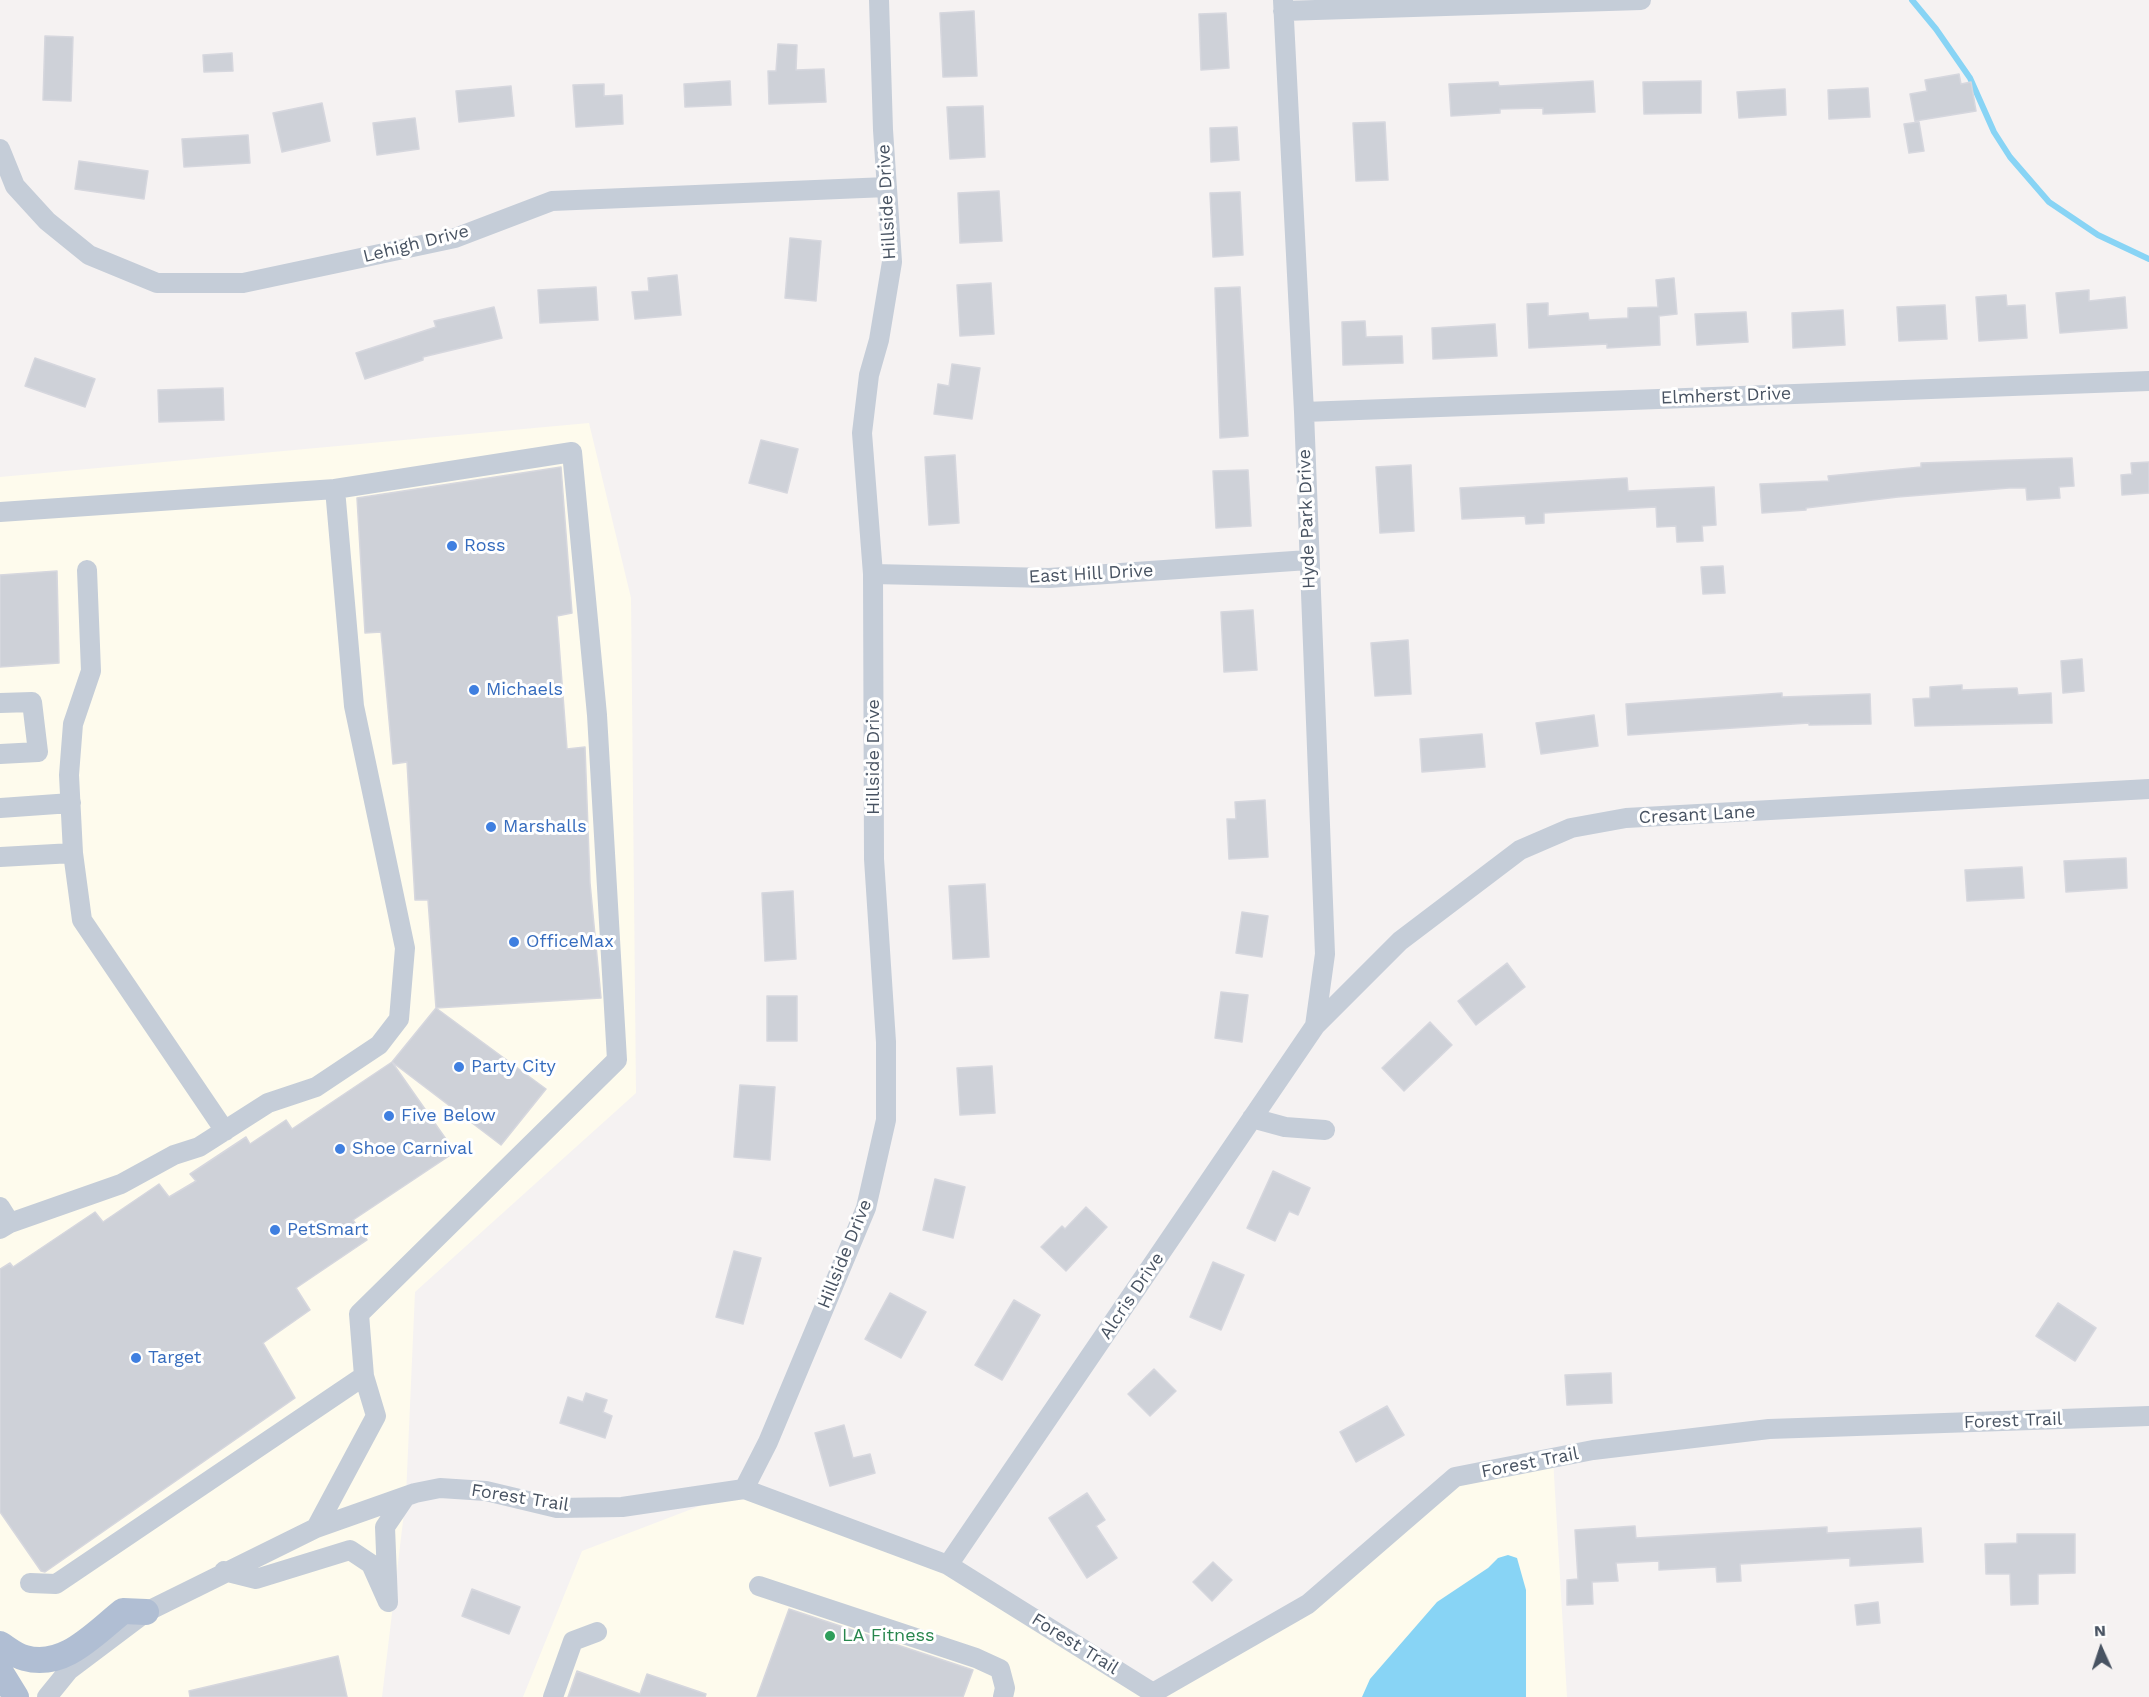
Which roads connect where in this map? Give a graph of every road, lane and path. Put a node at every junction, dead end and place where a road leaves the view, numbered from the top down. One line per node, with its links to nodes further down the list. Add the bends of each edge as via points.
1 (879, 0): 5 (street, Hillside Drive)
2 (1641, 0): 3 (street)
3 (1283, 6): 7 (street, Hyde Park Drive)
4 (0, 149): 5 (street, Lehigh Drive, via 15,186 47,221 89,255 157,283 243,283 455,238 552,201)
5 (887, 187): 12 (street, Hillside Drive, via 892,262 869,375 862,433)
6 (2149, 381): 7 (street, Elmherst Drive)
7 (1304, 412): 10 (street, Hyde Park Drive)
8 (335, 489): 9 (street); 23 (street, via 354,706 405,948 399,1019 379,1045 316,1087 268,1102); 25 (street, via 572,452 597,715 617,1060 359,1314)
9 (0, 512)
10 (1308, 560): 12 (street, East Hill Drive, via 1049,578); 20 (street, Hyde Park Drive, via 1325,954)
11 (87, 570): 16 (street, via 91,672 73,724)
12 (873, 574): 27 (street, Hillside Drive, via 874,859 886,1042 886,1120 866,1208 768,1442)
13 (0, 703): 14 (street, via 32,702 38,752)
14 (0, 754)
15 (2149, 789): 20 (street, Cresant Lane, via 1636,817 1571,828 1520,850 1422,923)
16 (71, 803): 17 (street); 18 (street)
17 (0, 808)
18 (73, 853): 19 (street); 23 (street, via 82,920)
19 (0, 857)
20 (1315, 1026): 21 (street, Alcris Drive)
21 (1252, 1118): 22 (street, via 1285,1127); 30 (street, Alcris Drive)
22 (1325, 1130)
23 (225, 1131): 24 (street, via 121,1184)
24 (3, 1220)
25 (364, 1376): 29 (street, via 376,1416); 32 (street, via 56,1584)
26 (2149, 1416): 30 (street, Forest Trail, via 1769,1429 1593,1450 1455,1477 1308,1604 1153,1693)
27 (744, 1489): 28 (street, Forest Trail, via 622,1507 557,1508 486,1491 440,1488); 30 (street, Forest Trail)
28 (406, 1496): 29 (street, Forest Trail); 31 (street, via 386,1527 388,1602 371,1564 350,1550 256,1579)
29 (316, 1528): 31 (street, Forest Trail)
30 (948, 1565)
31 (224, 1571): 34 (street, Forest Trail)
32 (30, 1583)
33 (759, 1586): 41 (street, via 976,1658 1000,1670)
34 (146, 1612): 36 (main road, via 123,1611 72,1651 49,1662 23,1658); 39 (street, Forest Trail, via 69,1670)
35 (597, 1632): 40 (street, via 573,1641)
36 (0, 1644)
37 (0, 1671): 38 (main road)
38 (16, 1697)
39 (47, 1697)
40 (552, 1697)
41 (1003, 1697)

